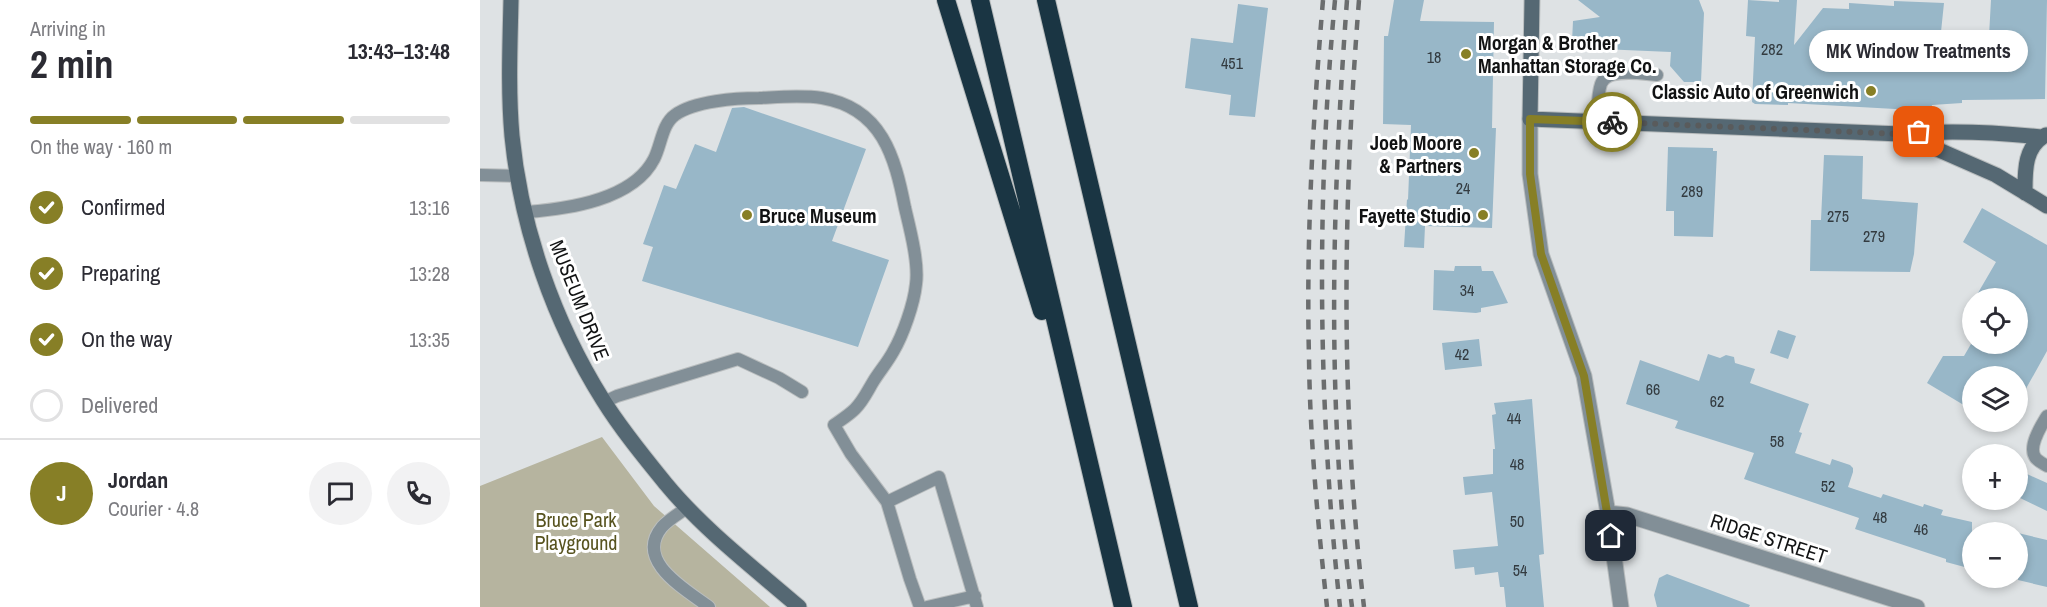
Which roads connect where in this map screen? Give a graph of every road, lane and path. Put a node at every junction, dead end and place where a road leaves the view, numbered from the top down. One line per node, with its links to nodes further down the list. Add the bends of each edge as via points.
1 (511, 0): 12 (main road, MUSEUM DRIVE, via 509,89)
2 (946, 0): 20 (highway)
3 (980, 0): 20 (highway)
4 (1046, 0): 30 (highway)
5 (1532, 0): 7 (main road)
6 (1658, 75): 8 (lane, via 1605,76)
7 (1530, 119): 8 (main road); 23 (street, via 1530,174 1541,254 1584,376)
8 (1597, 122): 9 (main road)
9 (1901, 134): 10 (main road, via 1936,131); 13 (main road, via 1970,162)
10 (2044, 136): 13 (main road, via 2031,148 2025,168)
11 (480, 175): 12 (lane)
12 (518, 176): 15 (main road, MUSEUM DRIVE)
13 (2025, 193): 14 (main road)
14 (2047, 206)
15 (526, 212): 17 (main road, MUSEUM DRIVE, via 565,329); 21 (lane, via 608,197 626,187 648,170 675,115 700,104 801,96 824,98 854,109 878,129 890,150 899,178 917,279 894,351 855,409 834,425)
16 (802, 392): 17 (lane, via 738,359)
17 (604, 402): 22 (main road, MUSEUM DRIVE)
18 (2047, 416): 19 (lane, via 2033,450 2035,458)
19 (2047, 466)
20 (1090, 469): 29 (highway)
21 (887, 502): 24 (lane, via 939,477); 27 (lane)
22 (688, 507): 25 (lane, via 663,525 653,541 655,559 665,573); 26 (main road, MUSEUM DRIVE)
23 (1608, 513): 31 (street); 32 (street, RIDGE STREET, via 1627,515)
24 (976, 602): 28 (lane)
25 (709, 607)
26 (799, 607)
27 (920, 607)
28 (927, 607)
29 (1123, 607)
30 (1189, 607)
31 (1621, 607)
32 (1917, 607)

